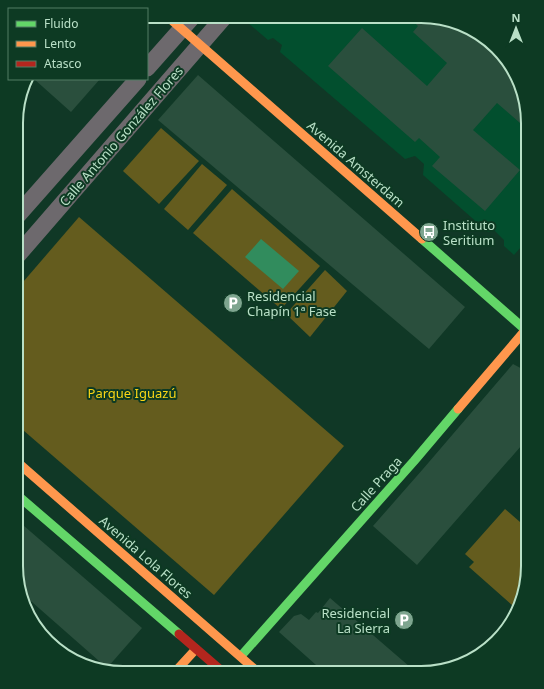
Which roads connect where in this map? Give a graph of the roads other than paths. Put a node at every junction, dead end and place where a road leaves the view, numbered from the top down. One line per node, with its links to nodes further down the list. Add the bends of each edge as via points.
1 (175, 23): 4 (street, Avenida Amsterdam)
2 (187, 23): 4 (street, Calle Antonio González Flores)
3 (219, 23): 5 (street, Calle Antonio González Flores)
4 (182, 29): 5 (street, Avenida Amsterdam); 6 (street, Calle Antonio González Flores)
5 (200, 46): 9 (street, Calle Antonio González Flores); 10 (street, Avenida Amsterdam)
6 (148, 67)
7 (137, 80): 8 (street, Calle Antonio González Flores)
8 (23, 209)
9 (23, 249)
10 (521, 324)
11 (521, 336): 15 (street, Calle Praga)
12 (23, 467): 15 (street, Avenida Lola Flores)
13 (23, 500): 14 (street)
14 (196, 649): 16 (street); 17 (street)
15 (241, 656): 18 (street, Avenida Lola Flores)
16 (180, 666)
17 (216, 666)
18 (252, 666)

